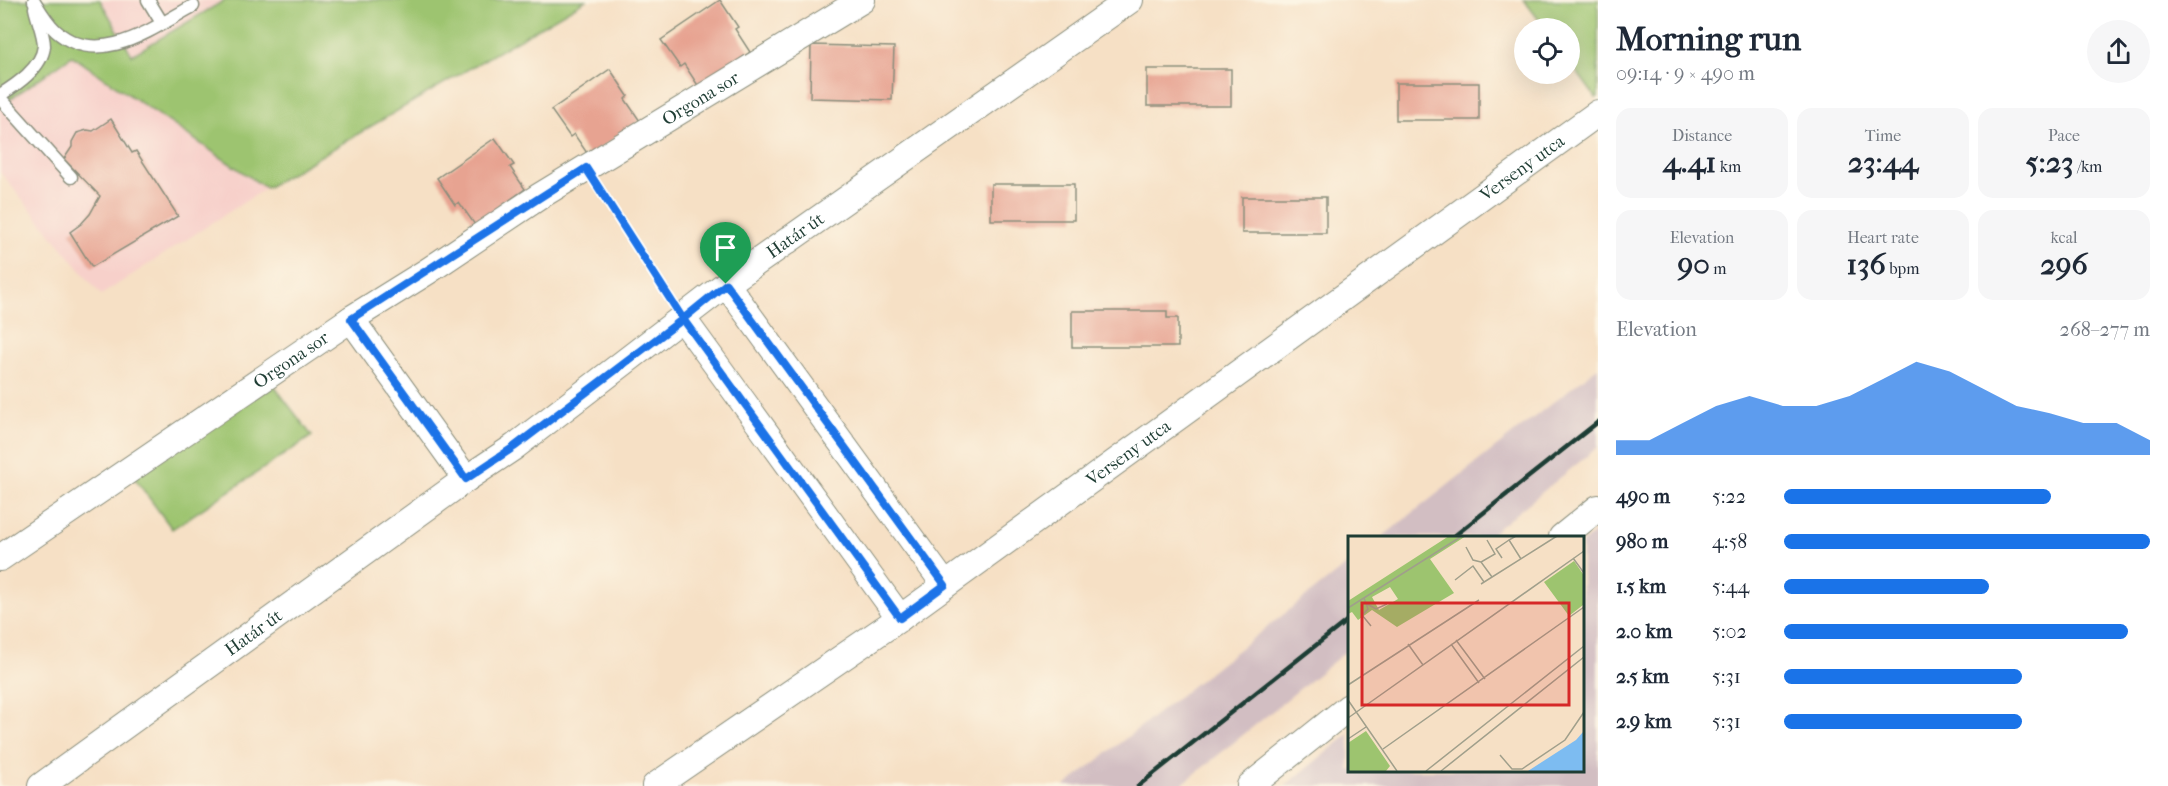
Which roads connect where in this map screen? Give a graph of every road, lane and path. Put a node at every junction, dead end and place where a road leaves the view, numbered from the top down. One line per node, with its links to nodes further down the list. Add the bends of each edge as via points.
1 (148, 0): 6 (lane)
2 (862, 0): 9 (street, Orgona sor)
3 (1130, 0): 11 (street, Határ út)
4 (34, 1): 6 (lane, via 56,31 90,46 126,42); 7 (lane, via 44,45 30,72)
5 (193, 6): 6 (lane)
6 (162, 23)
7 (0, 97): 10 (lane)
8 (1598, 113): 18 (street, Verseny utca)
9 (586, 168): 12 (street, Orgona sor); 13 (path)
10 (71, 177)
11 (726, 284): 13 (street, Határ út); 18 (street)
12 (351, 319): 14 (street); 17 (street, Orgona sor)
13 (683, 319): 14 (street, Határ út); 19 (street)
14 (466, 479): 21 (street, Határ út)
15 (1598, 508): 16 (street)
16 (1563, 536)
17 (0, 558)
18 (945, 585): 19 (street, Verseny utca)
19 (900, 618): 22 (street, Verseny utca)
20 (1348, 708): 23 (street)
21 (41, 786)
22 (655, 786)
23 (1250, 786)

